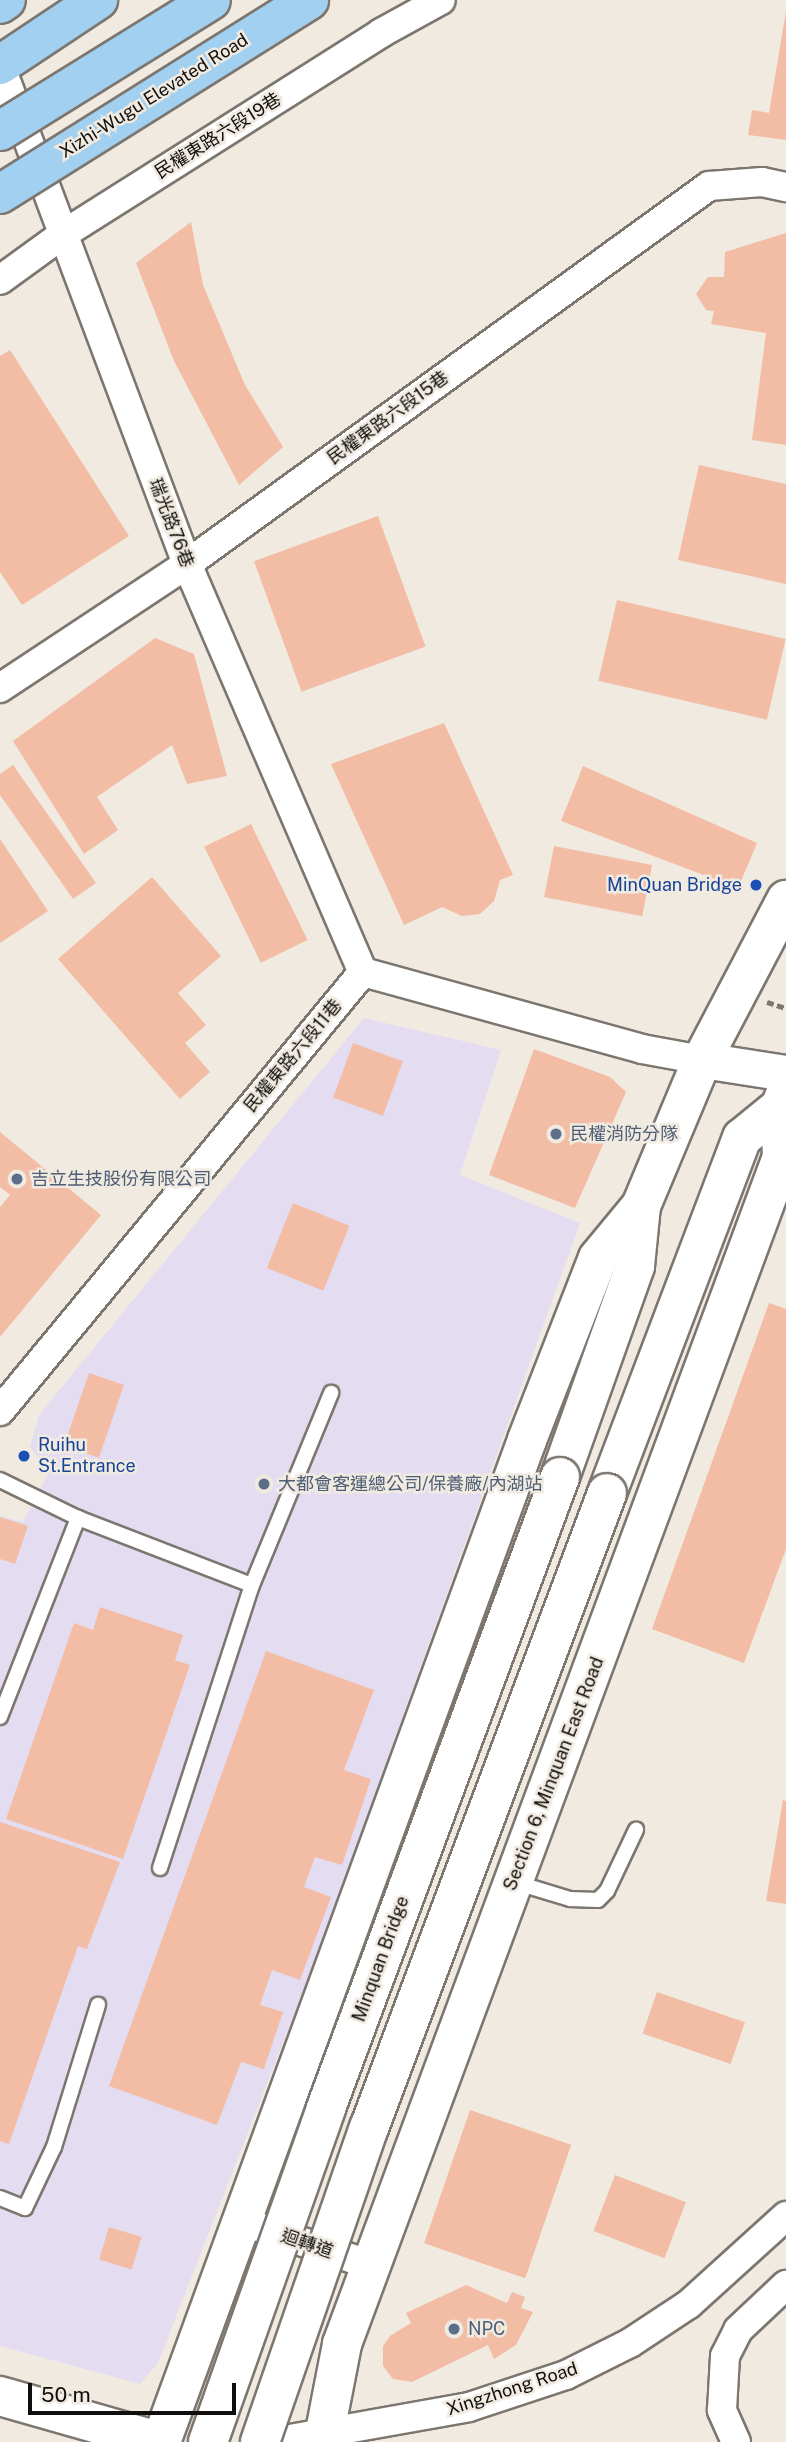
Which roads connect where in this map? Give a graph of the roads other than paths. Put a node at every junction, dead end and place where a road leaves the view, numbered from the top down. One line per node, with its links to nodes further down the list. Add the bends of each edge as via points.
1 (6, 0): 6 (highway)
2 (98, 0): 7 (highway)
3 (211, 0): 8 (highway, bridge)
4 (309, 0): 10 (highway, Xizhi-Wugu Elevated Road, bridge)
5 (441, 0): 11 (street, 民權東路六段19巷)
6 (0, 4)
7 (0, 65): 11 (street, 瑞光路76巷)
8 (0, 131)
9 (786, 187): 13 (street, 民權東路六段15巷, via 762,182 709,186)
10 (0, 194)
11 (62, 234): 12 (street, 民權東路六段19巷); 13 (street, 瑞光路76巷)
12 (0, 280)
13 (187, 564): 14 (street, 民權東路六段15巷); 16 (street, 瑞光路76巷)
14 (0, 688)
15 (786, 900): 17 (main road)
16 (363, 972): 17 (street, via 642,1049); 21 (street, 民權東路六段11巷)
17 (702, 1060): 18 (street); 19 (main road)
18 (784, 1090): 28 (main road, Section 6, Minquan East Road, via 782,1157); 39 (main road, bridge, via 742,1138 369,2128)
19 (641, 1206): 32 (main road, via 598,1258 527,1440); 38 (main road, Minquan Bridge, bridge, via 635,1266)
20 (331, 1394): 24 (lane)
21 (0, 1411)
22 (0, 1480): 23 (lane)
23 (78, 1518): 24 (lane); 25 (lane)
24 (252, 1585): 27 (lane)
25 (0, 1717)
26 (636, 1830): 28 (lane, via 607,1891 598,1900 570,1899)
27 (160, 1868)
28 (513, 1882): 33 (main road, Section 6, Minquan East Road)
29 (98, 2005): 30 (lane, via 54,2147 25,2208)
30 (0, 2198)
31 (786, 2217): 36 (street, Xingzhong Road, via 689,2304 630,2343 566,2375 469,2407)
32 (244, 2222): 33 (street, 迴轉道); 37 (main road)
33 (371, 2265): 36 (main road, Section 6, Minquan East Road, via 342,2344)
34 (786, 2286): 41 (street, via 738,2330 725,2356 722,2410)
35 (0, 2396): 37 (main road)
36 (324, 2437): 40 (street, Xingzhong Road)
37 (161, 2442)
38 (208, 2442)
39 (260, 2442)
40 (273, 2442)
41 (736, 2442)

